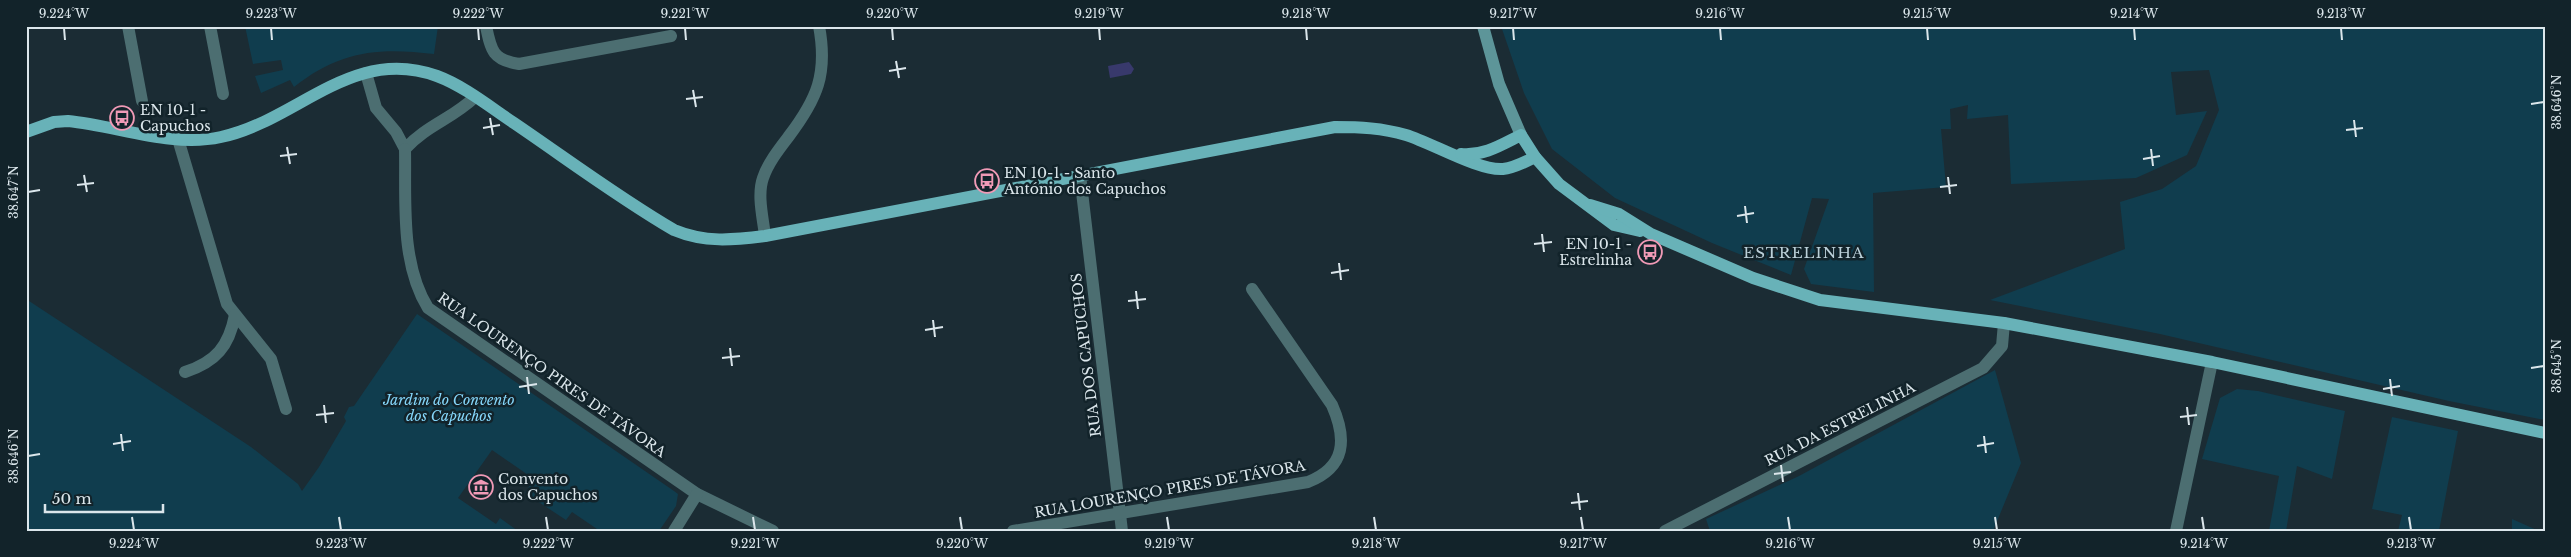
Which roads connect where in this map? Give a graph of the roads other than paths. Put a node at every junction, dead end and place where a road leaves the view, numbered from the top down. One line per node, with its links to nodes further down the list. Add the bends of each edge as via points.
1 (128, 26): 10 (street)
2 (210, 26): 8 (street)
3 (486, 26): 6 (street, via 491,49 497,56 504,62 519,64)
4 (819, 26): 18 (street, via 822,53 814,99 762,180)
5 (1483, 26): 12 (street, via 1499,84)
6 (671, 36)
7 (366, 72): 9 (main road, via 396,69 425,73 437,76); 13 (main road, via 326,87 259,124 223,137 206,140); 14 (street, via 376,108)
8 (223, 94)
9 (474, 97): 14 (street, via 462,110 422,132); 18 (main road, via 674,230 703,239)
10 (142, 101)
11 (26, 132): 13 (main road, via 54,122 68,121)
12 (1521, 135): 15 (main road, via 1485,153); 16 (main road)
13 (178, 138): 20 (street, via 227,304)
14 (405, 149): 26 (street, RUA LOURENÇO PIRES DE TÁVORA, via 414,281 428,308)
15 (1451, 152): 16 (main road, via 1486,168 1502,169); 17 (main road, via 1375,127 1335,128)
16 (1535, 157): 21 (main road, via 1559,184 1590,205 1619,214 1651,234 1752,278 1820,300)
17 (1080, 175): 18 (main road); 27 (street, RUA DOS CAPUCHOS)
18 (765, 236)
19 (1252, 289): 27 (street, RUA LOURENÇO PIRES DE TÁVORA, via 1336,414 1342,437 1333,467 1308,482)
20 (235, 314): 23 (street, via 231,333 223,348 205,364); 24 (street, via 271,359)
21 (2004, 323): 22 (main road); 32 (street, RUA DA ESTRELINHA, via 2002,346 1983,368)
22 (2212, 362): 25 (main road); 33 (street)
23 (185, 372)
24 (286, 409)
25 (2545, 433)
26 (697, 494): 28 (street); 29 (street, RUA LOURENÇO PIRES DE TÁVORA)
27 (1120, 513): 30 (street, RUA LOURENÇO PIRES DE TÁVORA); 31 (street, RUA DOS CAPUCHOS)
28 (674, 531)
29 (774, 531)
30 (1013, 531)
31 (1122, 531)
32 (1665, 531)
33 (2176, 531)

